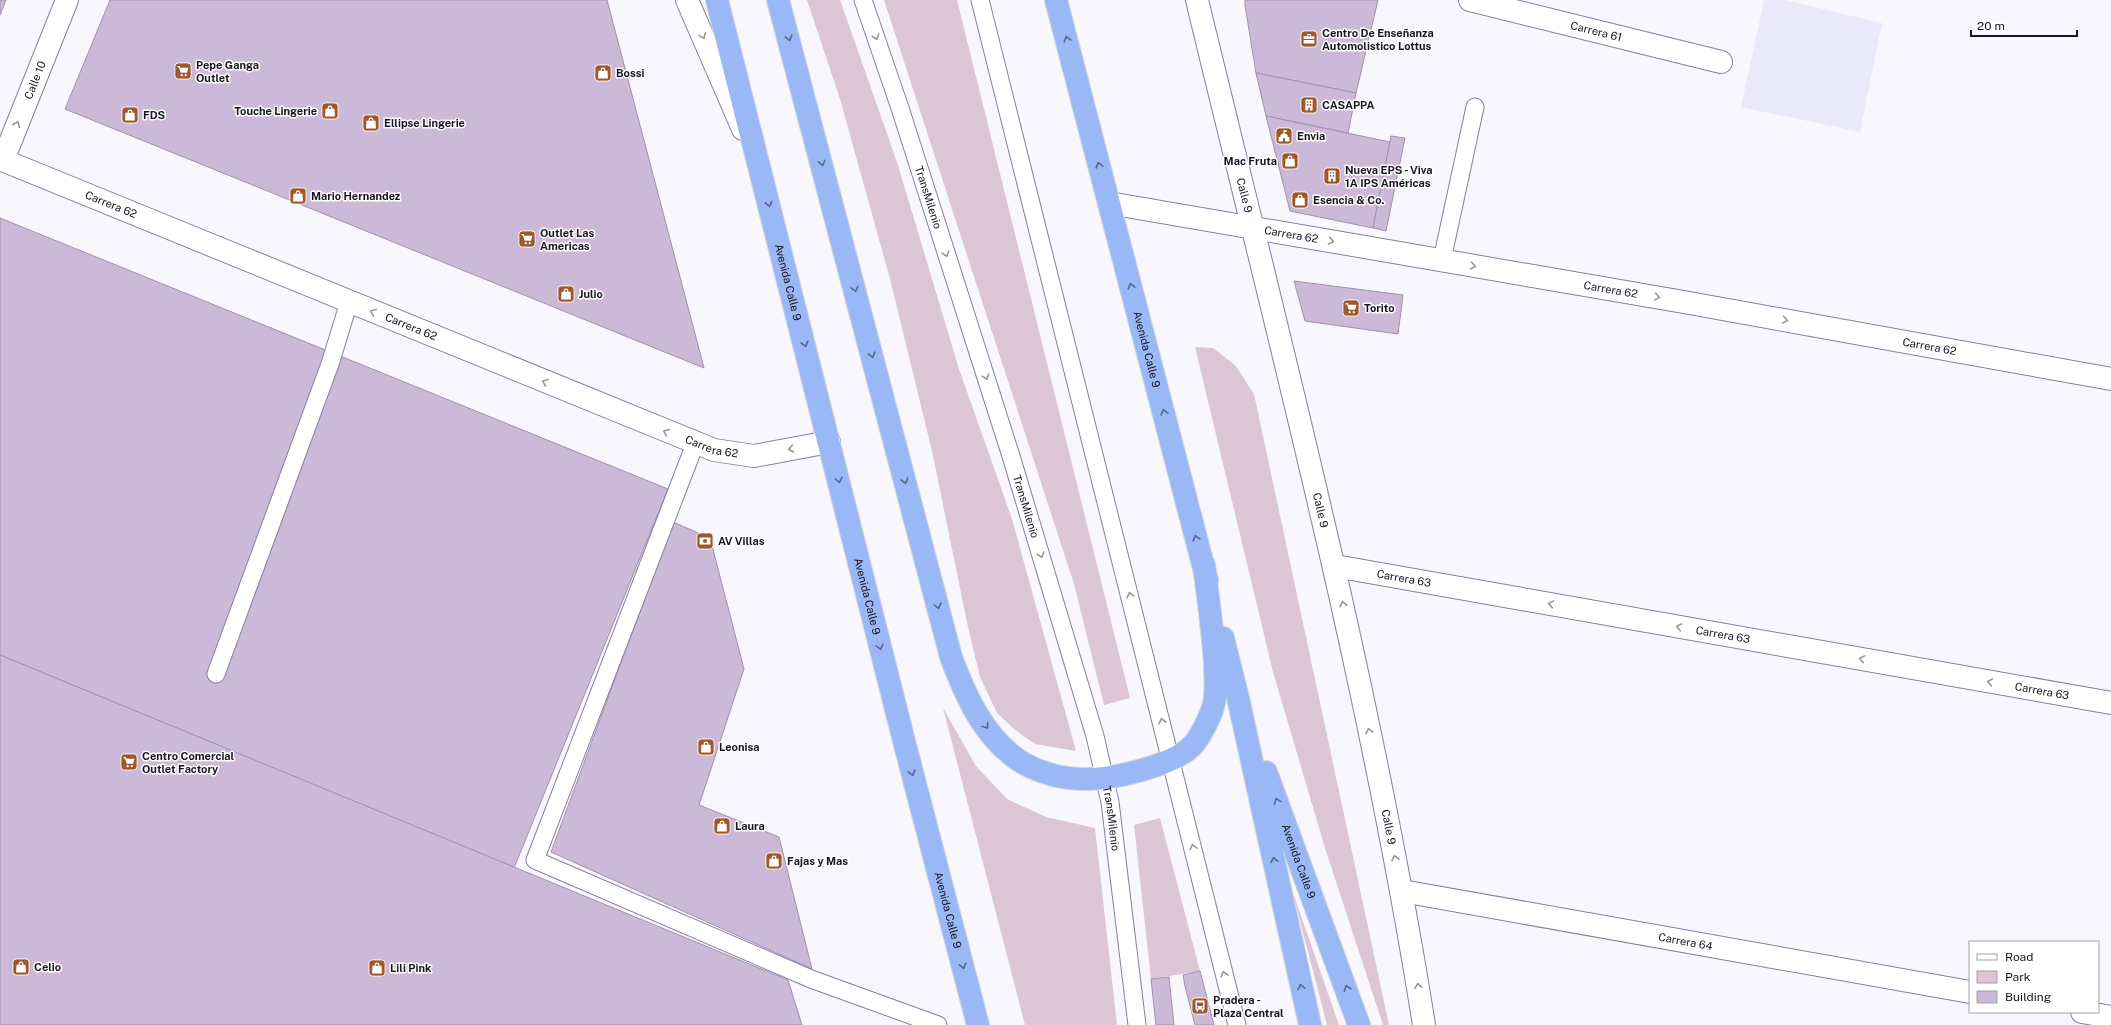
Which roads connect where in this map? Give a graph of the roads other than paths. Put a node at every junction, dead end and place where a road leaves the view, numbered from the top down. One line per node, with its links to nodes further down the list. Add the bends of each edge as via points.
1 (67, 0): 12 (street, Calle 10, one-way to 1)
2 (687, 0): 13 (street, Avenida Calle 9, one-way to 13)
3 (717, 0): 13 (highway, Avenida Calle 9)
4 (778, 0): 27 (highway, one-way to 27, via 951,657 964,693 1001,746 1023,763 1053,776 1083,780)
5 (863, 0): 27 (lane, TransMilenio, one-way to 27, via 1011,456 1093,728)
6 (980, 0): 26 (lane, one-way to 6)
7 (1056, 0): 14 (highway, Avenida Calle 9, one-way to 7)
8 (1197, 0): 15 (street, Calle 9)
9 (1470, 0): 10 (street, Carrera 61)
10 (1721, 62)
11 (1475, 107): 16 (lane)
12 (1, 160): 17 (street, Carrera 62)
13 (760, 166): 19 (highway, Avenida Calle 9, one-way to 19)
14 (1109, 203): 15 (street, Carrera 62); 21 (highway, Avenida Calle 9, one-way to 14)
15 (1252, 226): 16 (street, Carrera 62, one-way to 16); 22 (street, Calle 9)
16 (1442, 260): 18 (street, Carrera 62, one-way to 18)
17 (349, 302): 20 (street, Carrera 62, one-way to 17); 23 (lane, via 330,364)
18 (2111, 379)
19 (830, 442): 20 (street, Carrera 62, one-way to 20, via 754,456 731,454); 33 (highway, Avenida Calle 9, one-way to 33)
20 (695, 444): 32 (lane, via 534,860 811,979)
21 (1204, 565): 24 (highway, Avenida Calle 9); 26 (highway, via 1213,628 1214,704 1192,746)
22 (1335, 566): 25 (street, Carrera 63, one-way to 22); 28 (street, Calle 9, one-way to 22)
23 (216, 674)
24 (1238, 698): 36 (highway, Avenida Calle 9, one-way to 24); 37 (highway, Avenida Calle 9, one-way to 24)
25 (2111, 703)
26 (1171, 759): 27 (highway, via 1152,767); 35 (lane, one-way to 26)
27 (1105, 777): 34 (lane, TransMilenio)
28 (1402, 891): 29 (street, Carrera 64); 38 (street, Calle 9, one-way to 28)
29 (1969, 992)
30 (2088, 1013): 31 (street)
31 (2111, 1017)
32 (938, 1025)
33 (978, 1025)
34 (1137, 1025)
35 (1237, 1025)
36 (1310, 1025)
37 (1359, 1025)
38 (1424, 1025)

